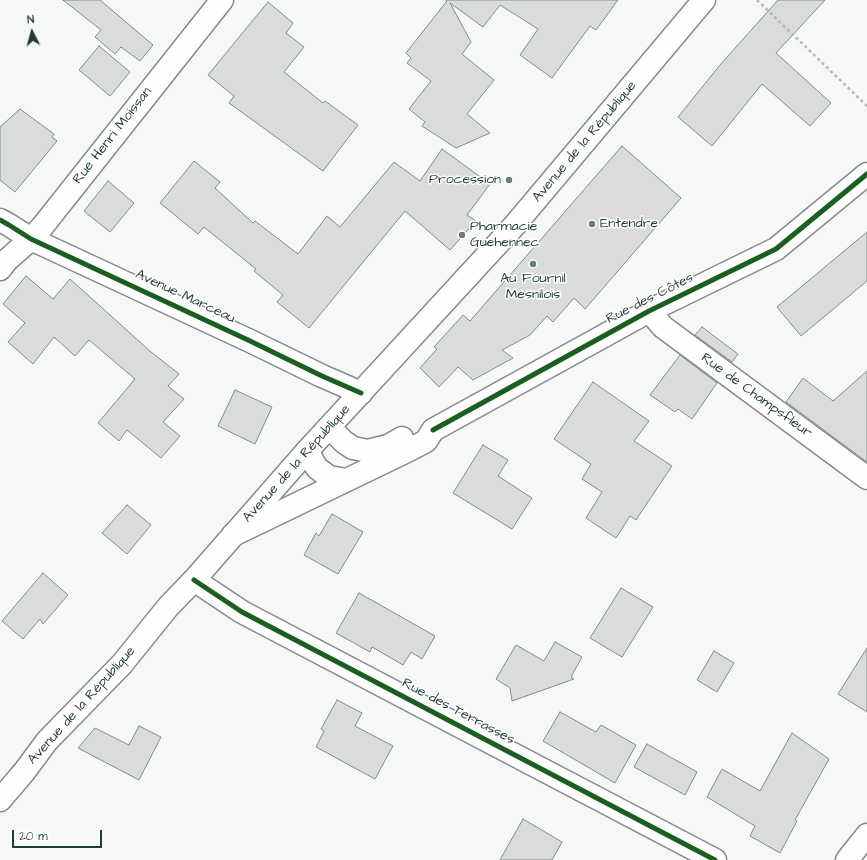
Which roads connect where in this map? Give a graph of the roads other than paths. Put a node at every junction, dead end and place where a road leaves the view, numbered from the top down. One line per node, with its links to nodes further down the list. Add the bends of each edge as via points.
1 (222, 0): 5 (street, Rue Henri Moissan)
2 (704, 0): 8 (street, Avenue de la République, via 514,226)
3 (867, 174): 7 (street, Rue des Côtes, via 776,249)
4 (0, 220): 5 (street, Avenue Marceau)
5 (31, 239): 6 (street, Rue Henri Moissan); 8 (street, Avenue Marceau)
6 (0, 269)
7 (648, 311): 10 (street, Rue des Côtes); 12 (street, Rue de Champsfleur, via 663,327)
8 (361, 393): 9 (street, Avenue de la République)
9 (329, 427): 10 (street, Rue des Côtes, via 353,448 368,451 388,446 420,430); 11 (street, Avenue de la République)
10 (433, 430): 13 (street, Rue des Côtes, via 426,441)
11 (308, 451): 13 (street, via 317,468 329,476); 14 (street, Avenue de la République)
12 (867, 478)
13 (347, 480): 14 (street, Rue des Côtes)
14 (233, 535): 15 (street, Avenue de la République)
15 (194, 580): 16 (street, Avenue de la République, via 122,664 47,741); 18 (street, Rue des Terrasses, via 242,612)
16 (0, 800)
17 (867, 835): 19 (street)
18 (715, 860)
19 (847, 860)

